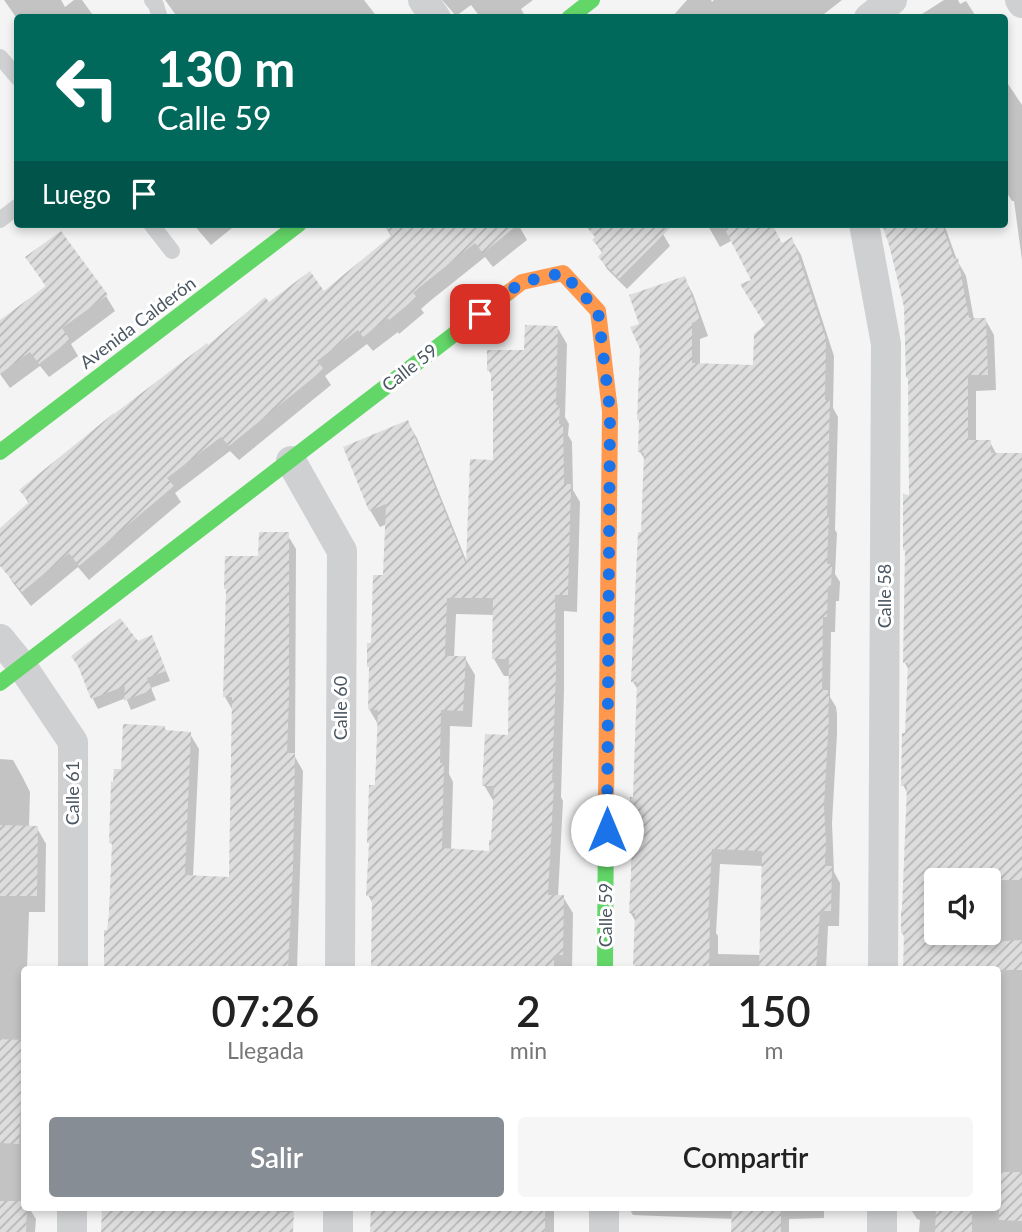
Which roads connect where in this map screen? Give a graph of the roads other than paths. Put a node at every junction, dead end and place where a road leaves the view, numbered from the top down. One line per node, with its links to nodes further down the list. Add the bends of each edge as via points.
1 (592, 0): 3 (street)
2 (892, 0): 4 (street)
3 (574, 14)
4 (874, 14)
5 (0, 57): 6 (lane)
6 (14, 73)
7 (14, 209): 8 (lane)
8 (0, 220)
9 (154, 228): 12 (lane)
10 (294, 228): 13 (street, Avenida Calderón)
11 (865, 228): 20 (street, Calle 58, via 886,344)
12 (172, 251)
13 (0, 452)
14 (290, 461): 16 (street, Calle 59); 18 (street, Calle 60, via 342,551); 19 (street, Calle 59, via 522,282 563,273 598,311 610,411)
15 (0, 639): 16 (street, Calle 61)
16 (11, 674): 17 (street, Calle 61, via 73,742)
17 (72, 966)
18 (340, 966)
19 (606, 966)
20 (883, 966)
21 (72, 1211): 25 (street)
22 (338, 1211): 26 (street)
23 (604, 1211): 27 (street)
24 (882, 1211): 28 (street)
25 (72, 1232)
26 (338, 1232)
27 (604, 1232)
28 (882, 1232)

